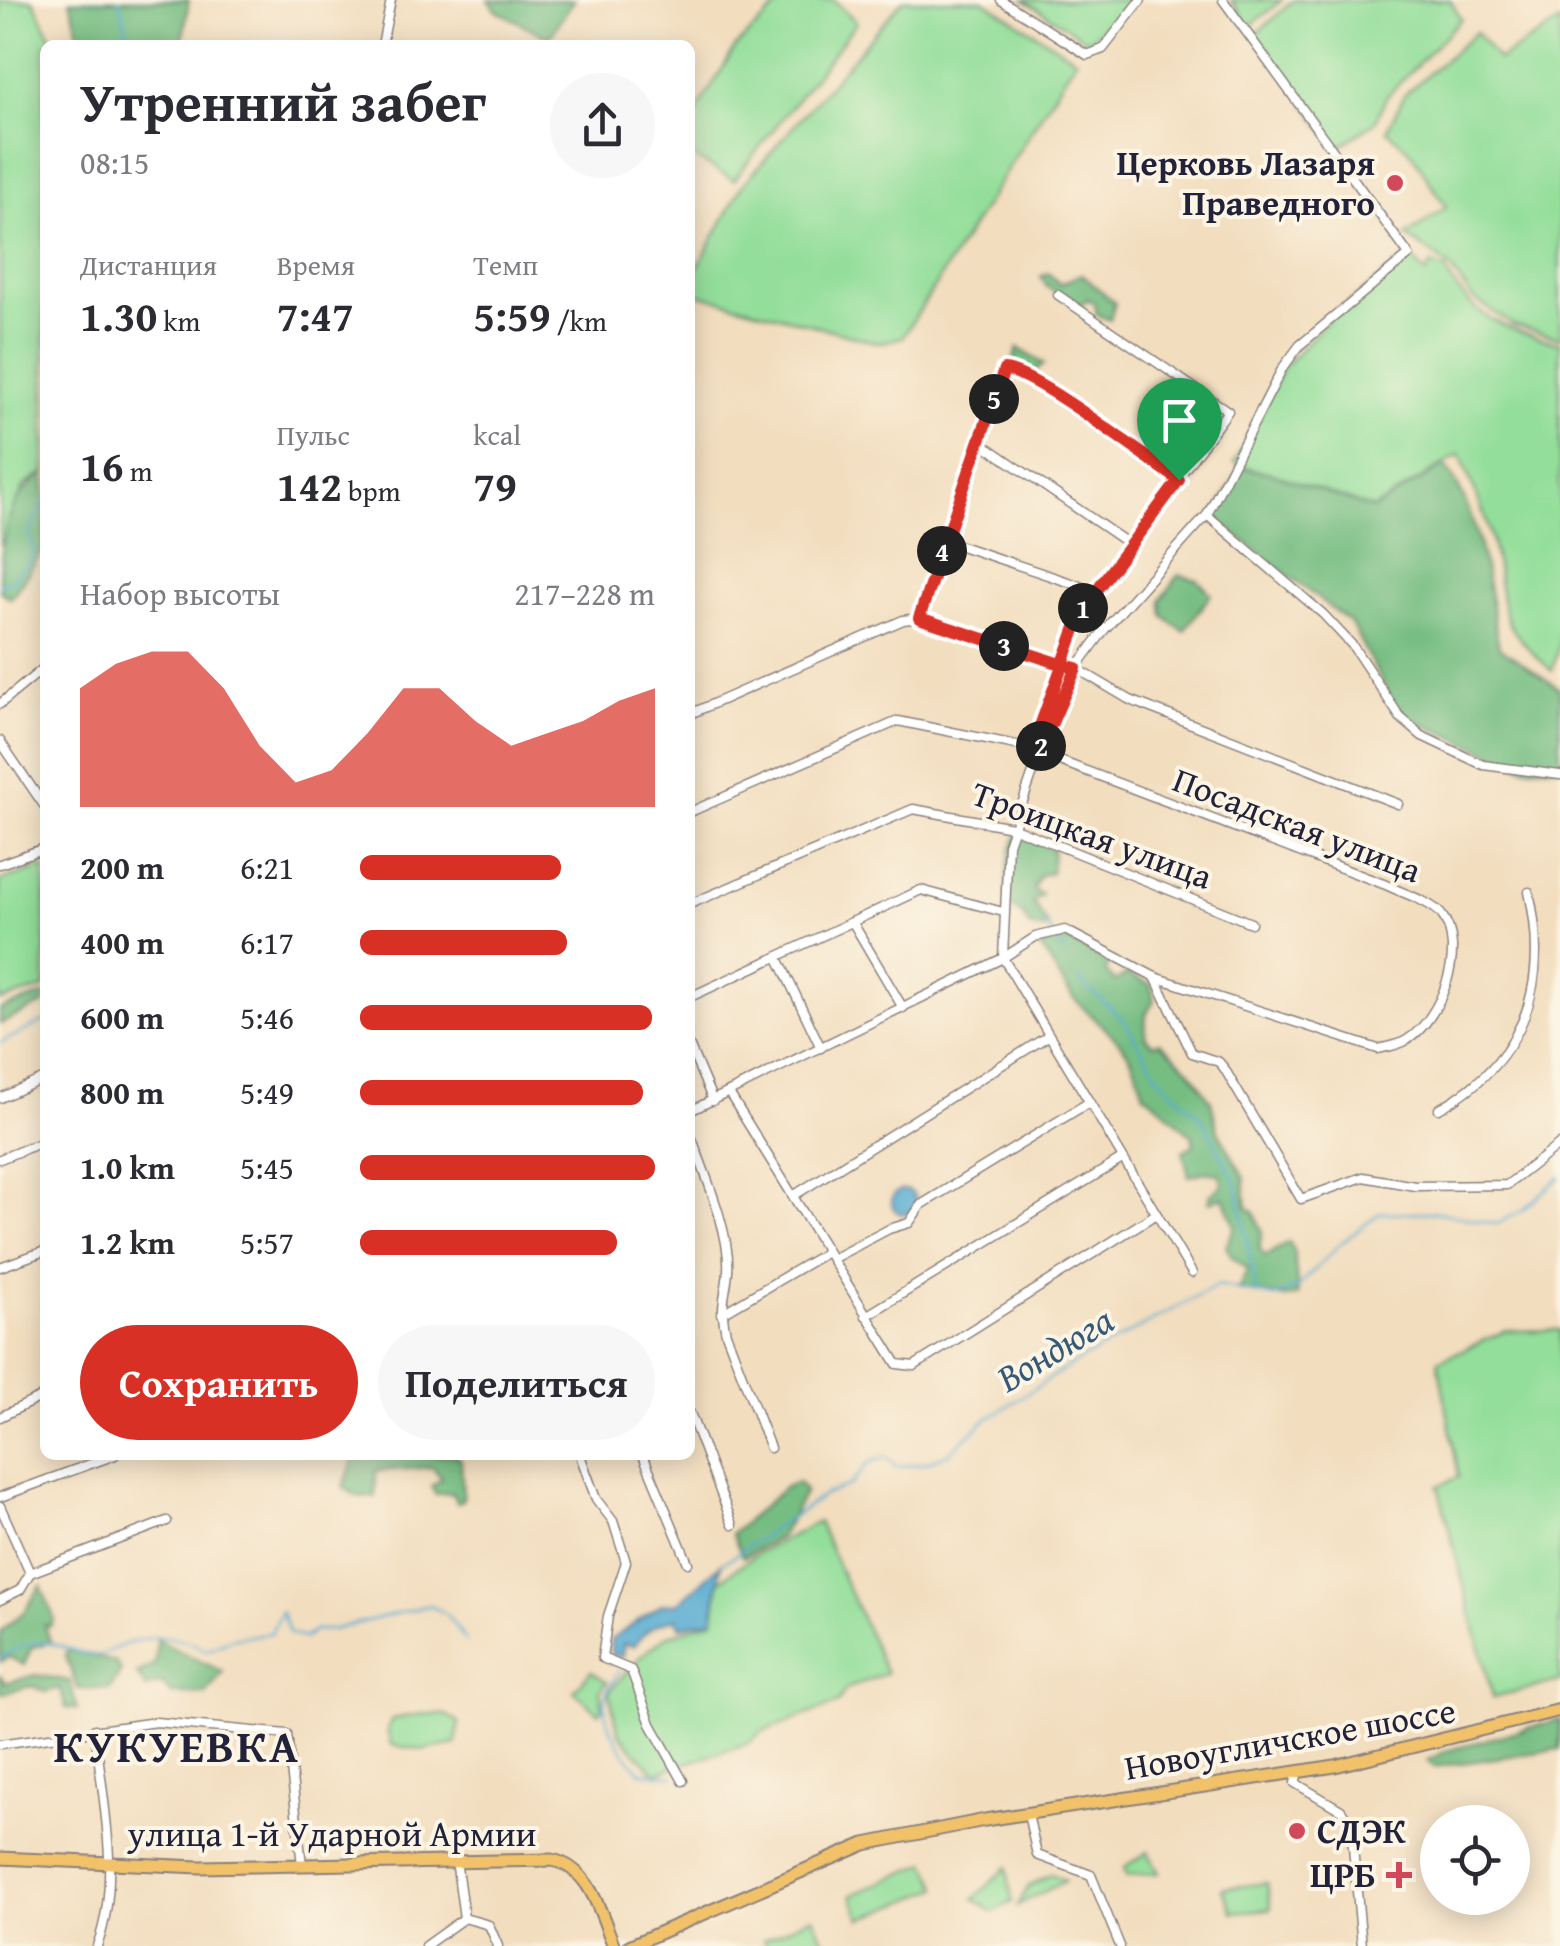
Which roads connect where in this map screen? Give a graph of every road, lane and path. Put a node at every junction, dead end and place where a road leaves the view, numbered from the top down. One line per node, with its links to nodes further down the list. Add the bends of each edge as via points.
1 (391, 0): 5 (street)
2 (1001, 0): 3 (street, via 1087,56 1103,48)
3 (1141, 0)
4 (1223, 0): 9 (street, via 1409,255 1300,345)
5 (383, 40)
6 (1058, 295): 8 (street, via 1228,411)
7 (980, 442): 8 (street, via 1004,370); 10 (street); 11 (street)
8 (1179, 480): 11 (street)
9 (1208, 514): 15 (street); 21 (street, via 1352,645 1400,717 1422,736 1483,766)
10 (946, 541): 12 (street); 13 (street)
11 (1129, 544): 12 (street)
12 (1094, 591): 14 (street)
13 (919, 618): 14 (street); 18 (street)
14 (1061, 664): 15 (street); 20 (street)
15 (1076, 668): 20 (street); 23 (street, via 1130,700)
16 (40, 671): 17 (street)
17 (0, 704)
18 (695, 712)
19 (0, 741): 22 (street)
20 (1037, 750): 24 (street, Посадская улица, via 898,721); 25 (street); 35 (street, Посадская улица, via 1386,885 1438,910 1448,925 1450,975 1438,1000 1408,1039 1378,1049)
21 (1560, 775)
22 (40, 801)
23 (1398, 804)
24 (695, 810)
25 (1012, 827): 29 (street, Троицкая улица, via 913,809); 30 (street); 32 (street, Троицкая улица)
26 (40, 850): 27 (street)
27 (0, 864)
28 (1529, 892): 47 (street, via 1539,961 1515,1034 1476,1088)
29 (695, 902)
30 (1004, 912): 31 (street, via 921,890); 34 (street)
31 (853, 923): 33 (street); 37 (street)
32 (1251, 924)
33 (778, 958): 36 (street); 39 (street)
34 (1003, 958): 35 (street, Посадская улица, via 1035,937 1065,930); 37 (street); 38 (street)
35 (1155, 977): 49 (street, via 1192,1054 1219,1062 1240,1089 1301,1199 1363,1177 1415,1186 1506,1184)
36 (695, 995)
37 (902, 1008): 39 (street)
38 (1048, 1036): 45 (street); 53 (street)
39 (820, 1048): 42 (street)
40 (695, 1059): 44 (street)
41 (40, 1080): 43 (street)
42 (729, 1093): 44 (street); 53 (street)
43 (0, 1098)
44 (712, 1101): 46 (street)
45 (1088, 1103): 51 (street); 56 (street, via 921,1205 909,1223)
46 (695, 1109)
47 (1439, 1109)
48 (40, 1142): 52 (street)
49 (1560, 1144)
50 (695, 1149): 59 (street, via 725,1244)
51 (1122, 1159): 54 (street); 60 (street)
52 (0, 1160)
53 (793, 1196): 56 (street)
54 (1156, 1214): 58 (street); 60 (street, via 914,1366 897,1364)
55 (40, 1253): 57 (street)
56 (829, 1256): 59 (street); 60 (street)
57 (0, 1267)
58 (1192, 1273)
59 (722, 1314): 64 (street)
60 (866, 1316)
61 (40, 1397): 62 (street)
62 (0, 1417)
63 (695, 1427): 71 (street)
64 (770, 1448)
65 (102, 1460): 68 (street)
66 (582, 1460): 79 (street, via 626,1562 602,1658 631,1670)
67 (645, 1460): 72 (street)
68 (0, 1498)
69 (0, 1506): 73 (street)
70 (167, 1521): 73 (street)
71 (733, 1526)
72 (688, 1564)
73 (30, 1573): 74 (street, via 20,1590)
74 (0, 1600)
75 (1560, 1710): 78 (main road, Новоугличское шоссе)
76 (95, 1729): 77 (street); 83 (street); 84 (street, via 156,1722 287,1734)
77 (0, 1744)
78 (1296, 1777): 80 (main road, Новоугличское шоссе); 94 (street, via 1350,1824)
79 (683, 1782)
80 (1028, 1814): 92 (main road, Новоугличское шоссе, via 864,1844); 93 (street, via 1037,1854 1091,1874)
81 (0, 1858): 83 (main road, улица 1-й Ударной Армии)
82 (456, 1860): 84 (main road, улица 1-й Ударной Армии); 85 (street); 91 (main road, улица 1-й Ударной Армии, via 572,1865)
83 (108, 1862): 84 (main road, улица 1-й Ударной Армии); 87 (street, via 109,1914)
84 (302, 1865)
85 (464, 1918): 86 (street); 90 (street, via 489,1925)
86 (445, 1935): 88 (street); 89 (street)
87 (97, 1946)
88 (425, 1946)
89 (451, 1946)
90 (498, 1946)
91 (614, 1946)
92 (629, 1946)
93 (1120, 1946)
94 (1362, 1946)

